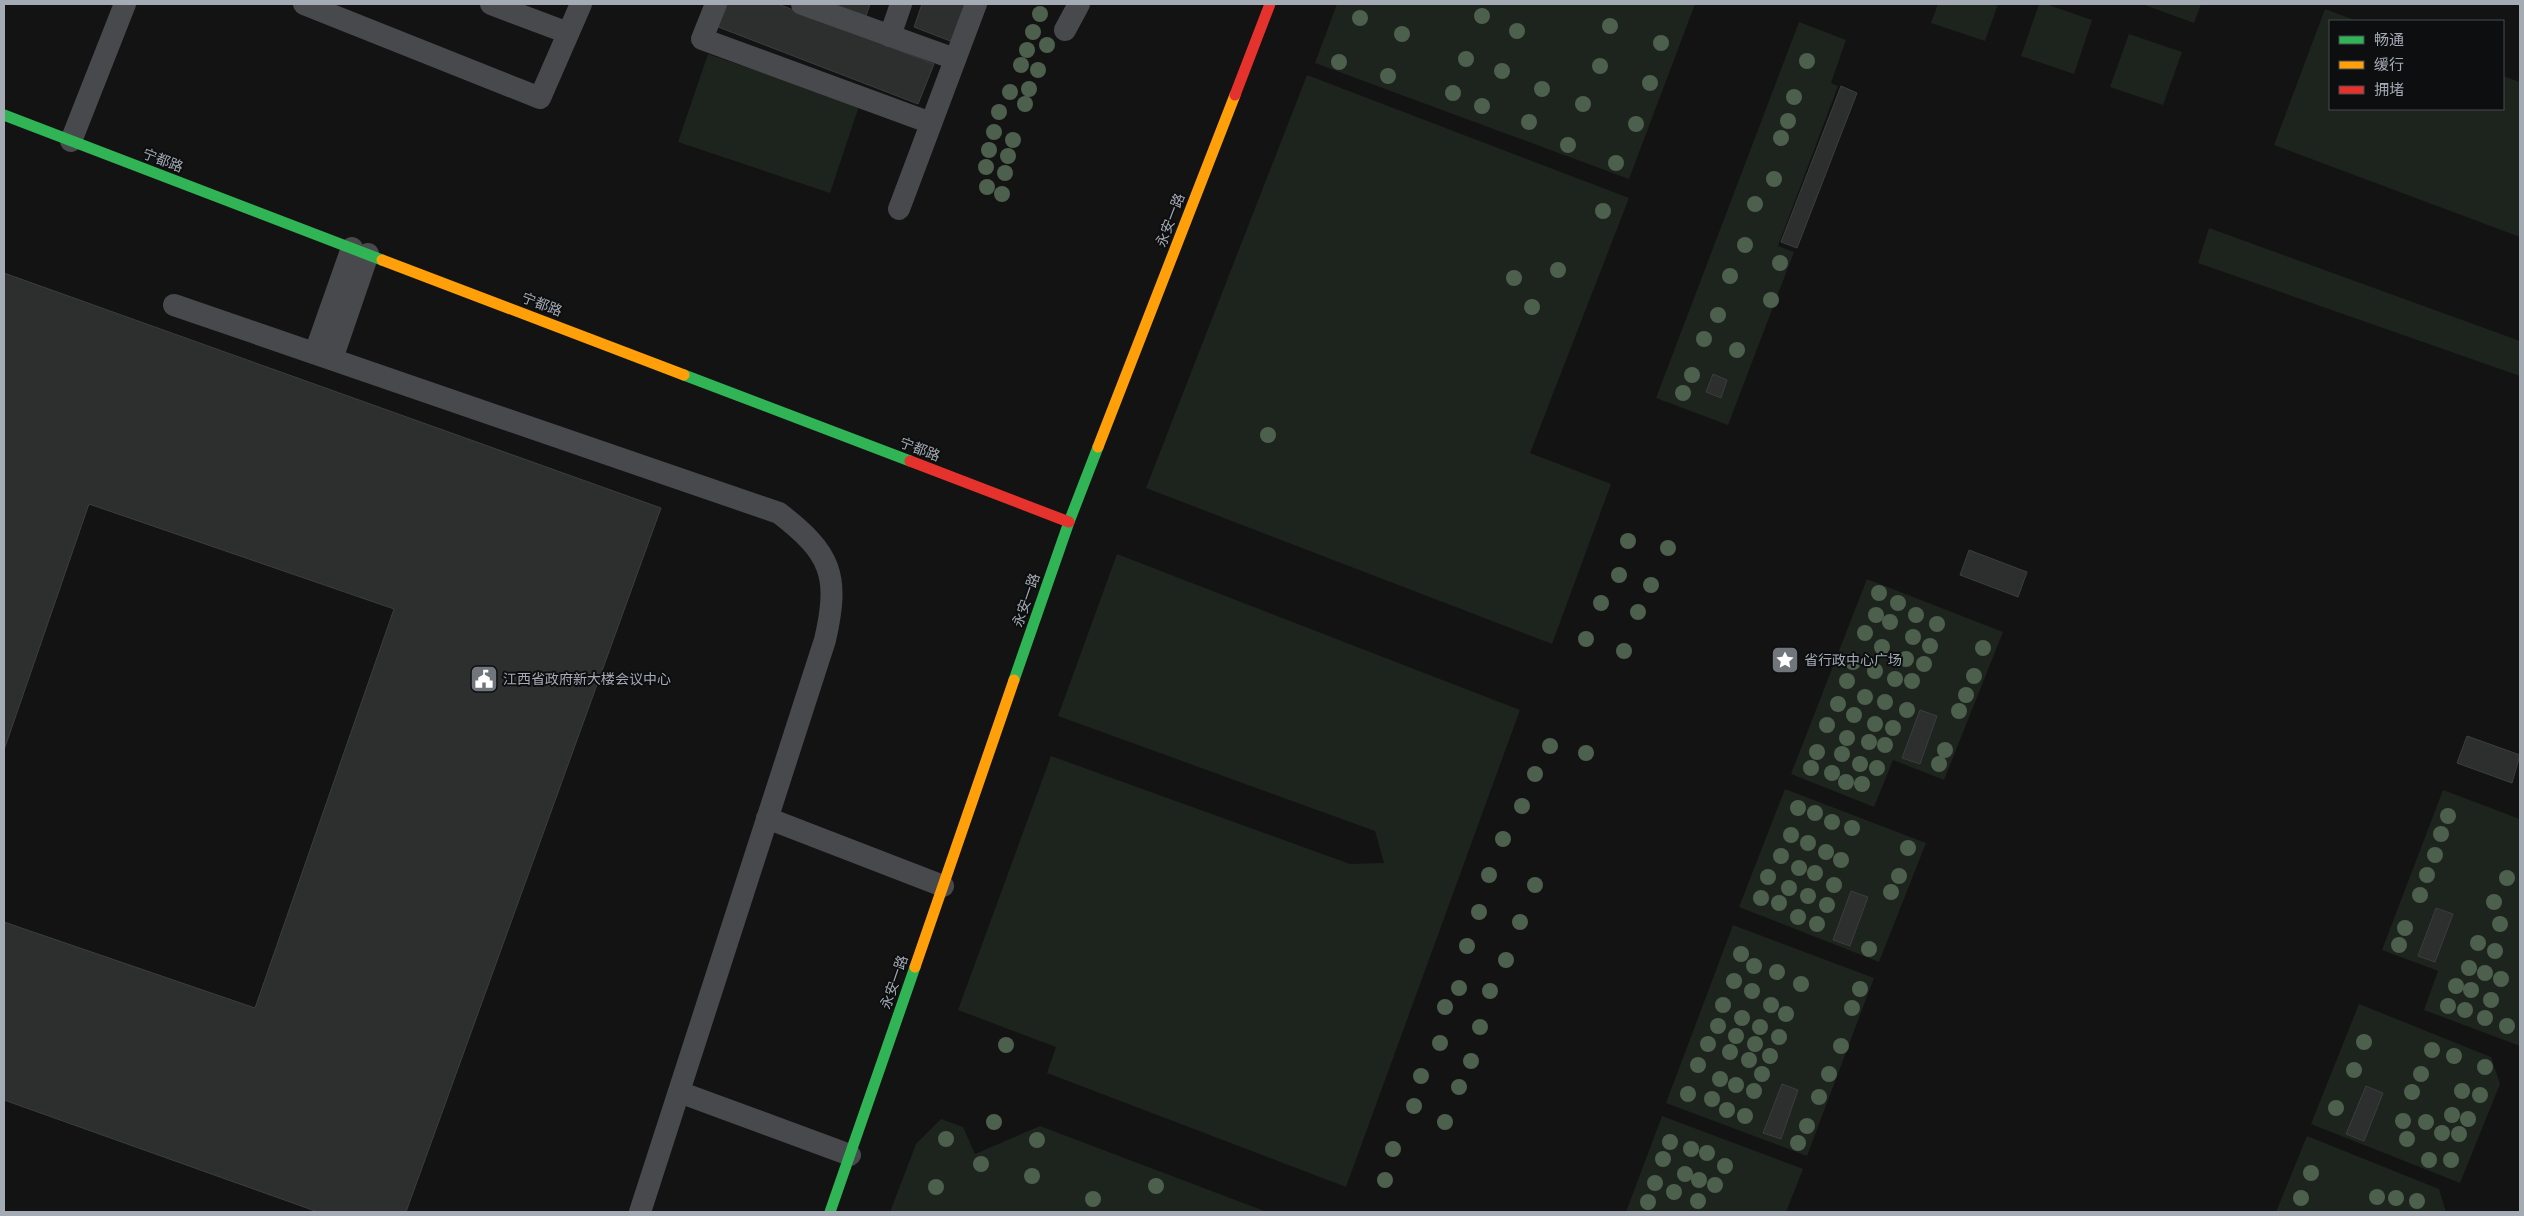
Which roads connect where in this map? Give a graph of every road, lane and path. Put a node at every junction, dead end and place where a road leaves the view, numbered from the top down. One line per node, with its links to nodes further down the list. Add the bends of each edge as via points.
1 (125, 4): 17 (lane)
2 (304, 4): 12 (lane, via 540,98)
3 (491, 4): 12 (lane)
4 (581, 4): 12 (lane)
5 (716, 4): 16 (lane, via 702,39)
6 (802, 4): 13 (lane)
7 (901, 4): 13 (lane)
8 (976, 4): 14 (lane)
9 (1079, 4): 11 (lane)
10 (1270, 4): 22 (street, 永安一路)
11 (1065, 30)
12 (568, 33)
13 (890, 36): 14 (lane)
14 (955, 59): 16 (lane)
15 (4, 115): 17 (street, 宁都路)
16 (931, 123): 18 (lane)
17 (71, 141): 19 (street, 宁都路)
18 (899, 208)
19 (360, 251): 21 (lane); 22 (street, 宁都路)
20 (174, 305): 21 (lane)
21 (323, 356): 23 (lane, via 779,513 806,534 825,559 832,585 831,613)
22 (1069, 522): 24 (street, 永安一路)
23 (767, 818): 24 (lane); 25 (lane)
24 (943, 886): 26 (street, 永安一路)
25 (679, 1092): 26 (lane); 27 (lane)
26 (850, 1155): 28 (street, 永安一路)
27 (640, 1212)
28 (830, 1212)

